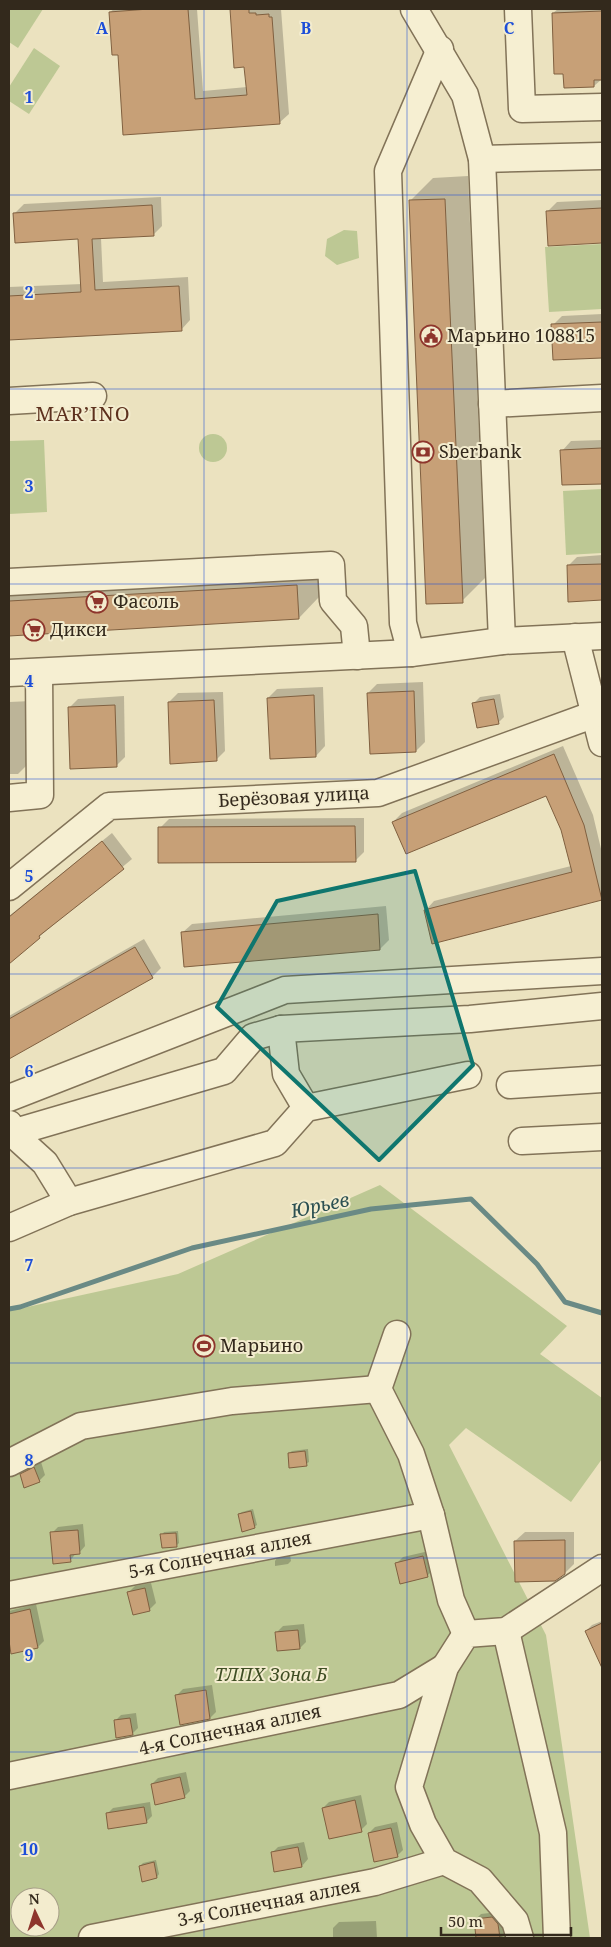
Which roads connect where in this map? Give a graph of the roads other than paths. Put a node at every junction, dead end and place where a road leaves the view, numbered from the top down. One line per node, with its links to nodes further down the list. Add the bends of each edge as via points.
1 (414, 9): 3 (street)
2 (518, 9): 4 (street, via 522,109)
3 (440, 49): 6 (street, via 465,95); 15 (street, via 388,171 403,623)
4 (602, 107)
5 (602, 156): 6 (street)
6 (482, 159): 10 (street)
7 (93, 396): 9 (street)
8 (602, 398): 10 (street)
9 (9, 401)
10 (492, 404): 14 (street)
11 (9, 582): 16 (street, via 331,566 333,601 354,626)
12 (602, 636): 13 (street)
13 (574, 637): 14 (street); 19 (street)
14 (502, 641): 15 (street)
15 (411, 653): 16 (street)
16 (357, 656): 17 (street)
17 (39, 672): 18 (street); 21 (street, via 40,795)
18 (9, 673)
19 (595, 714): 20 (street); 22 (street, Берёзовая улица, via 378,793 108,806)
20 (602, 743)
21 (9, 798)
22 (9, 887)
23 (602, 971): 29 (street, via 285,990)
24 (602, 1006): 25 (street, via 470,1019)
25 (281, 1029): 30 (street, via 286,1074); 31 (street, via 253,1037 224,1071)
26 (468, 1075): 30 (street)
27 (602, 1079): 28 (street)
28 (510, 1085)
29 (9, 1098)
30 (306, 1108): 34 (street, via 275,1143)
31 (11, 1129): 34 (street, via 45,1163)
32 (602, 1137): 33 (street)
33 (522, 1141)
34 (69, 1202): 35 (street)
35 (9, 1228)
36 (397, 1334): 37 (street)
37 (378, 1389): 38 (street, via 232,1401 81,1426); 39 (street, via 411,1454)
38 (9, 1463)
39 (431, 1515): 41 (street, 5-я Солнечная аллея); 43 (street, via 451,1600)
40 (602, 1568): 42 (street)
41 (9, 1595)
42 (506, 1631): 43 (street); 49 (street, via 552,1833)
43 (466, 1634): 44 (street)
44 (444, 1667): 45 (street, 4-я Солнечная аллея, via 399,1695); 46 (street, via 409,1787 423,1824)
45 (9, 1776)
46 (444, 1861): 47 (street, 3-я Солнечная аллея, via 376,1882); 48 (street, via 480,1880 515,1922)
47 (92, 1938)
48 (520, 1938)
49 (556, 1938)

